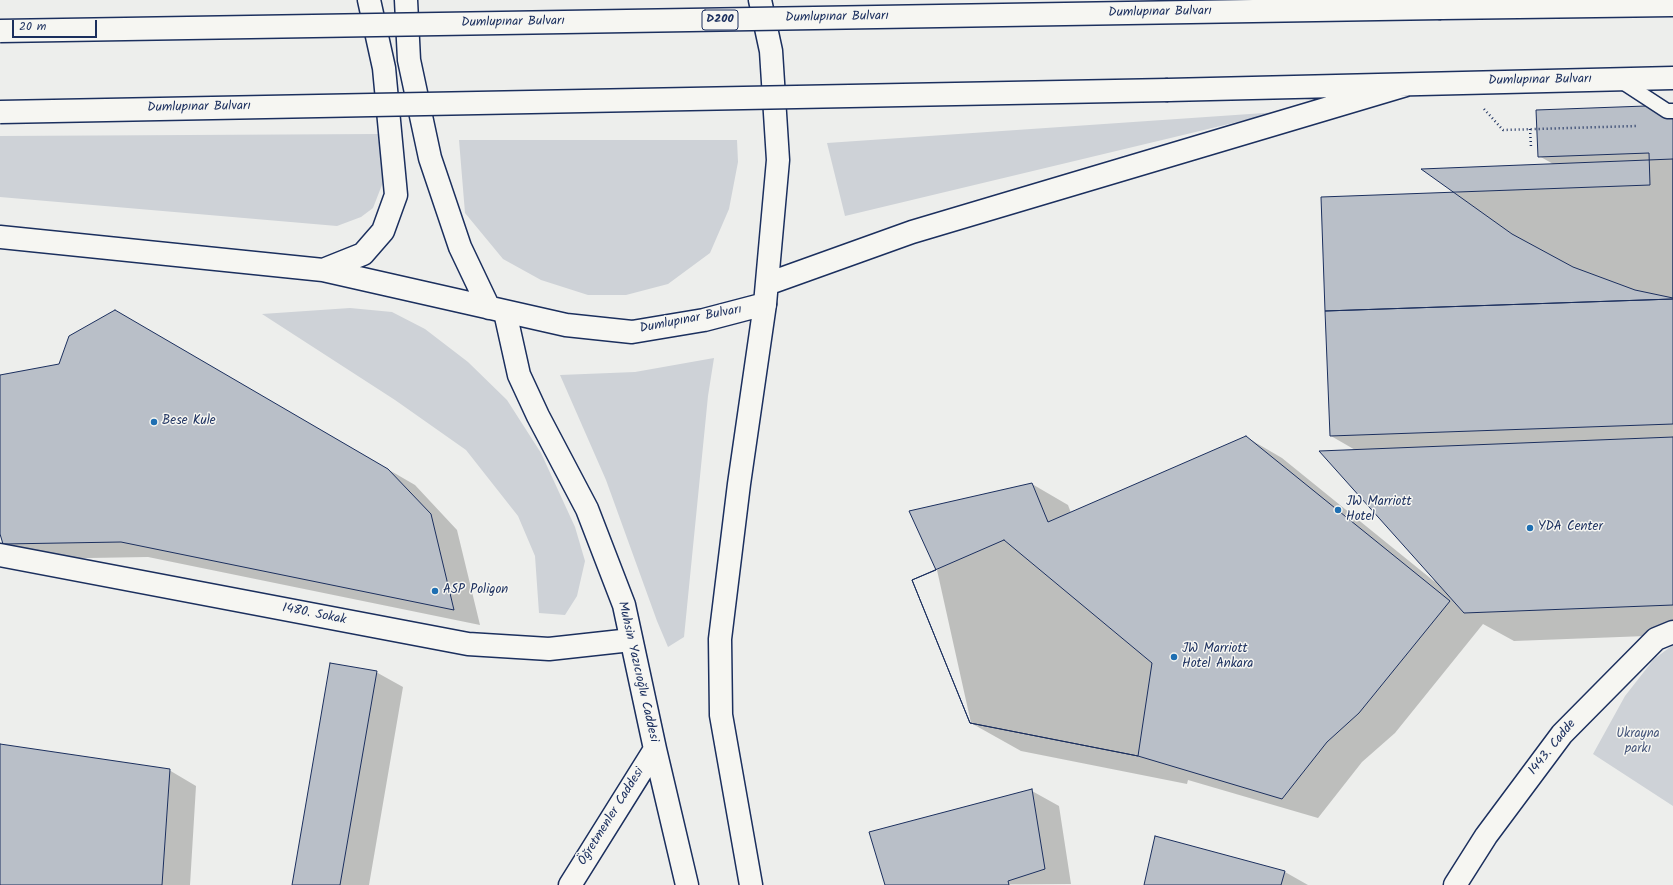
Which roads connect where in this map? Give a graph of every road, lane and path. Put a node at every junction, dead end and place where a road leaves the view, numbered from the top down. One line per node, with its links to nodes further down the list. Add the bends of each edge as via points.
1 (369, 0): 18 (main road, via 384,68 396,195 384,231 363,254)
2 (406, 0): 20 (main road, Muhsin Yazıcıoğlu Caddesi, via 409,60 430,158 460,247)
3 (760, 0): 19 (main road, via 771,51 778,160)
4 (1510, 0): 6 (main road)
5 (1673, 5): 6 (main road, Dumlupınar Bulvarı)
6 (1441, 8): 7 (main road, Dumlupınar Bulvarı / D200, bridge)
7 (0, 31)
8 (1673, 78): 9 (main road, Dumlupınar Bulvarı)
9 (1618, 79): 10 (main road, Dumlupınar Bulvarı); 12 (lane, via 1666,111)
10 (1458, 83): 11 (main road, Dumlupınar Bulvarı); 15 (path, via 1503,130)
11 (1406, 85): 13 (main road, Dumlupınar Bulvarı, bridge); 19 (main road, Dumlupınar Bulvarı, via 912,232)
12 (1673, 111)
13 (0, 112)
14 (1636, 126): 15 (path)
15 (1530, 129): 16 (path)
16 (1530, 147)
17 (0, 237): 18 (main road, Dumlupınar Bulvarı)
18 (323, 270): 20 (main road, Dumlupınar Bulvarı)
19 (766, 294): 20 (main road, Dumlupınar Bulvarı, via 704,320 632,332 566,325); 27 (main road, via 720,639 722,715)
20 (497, 310): 23 (main road, Muhsin Yazıcıoğlu Caddesi, via 519,375 587,509 624,605)
21 (0, 555): 23 (main road, 1480. Sokak, via 468,644 549,649)
22 (1673, 632): 28 (main road, 1443. Cadde, via 1656,639 1562,734 1486,836)
23 (631, 640): 24 (main road, Muhsin Yazıcıoğlu Caddesi)
24 (655, 749): 25 (main road, Öğretmenler Caddesi); 26 (main road, Muhsin Yazıcıoğlu Caddesi)
25 (570, 885)
26 (688, 885)
27 (751, 885)
28 (1455, 885)

